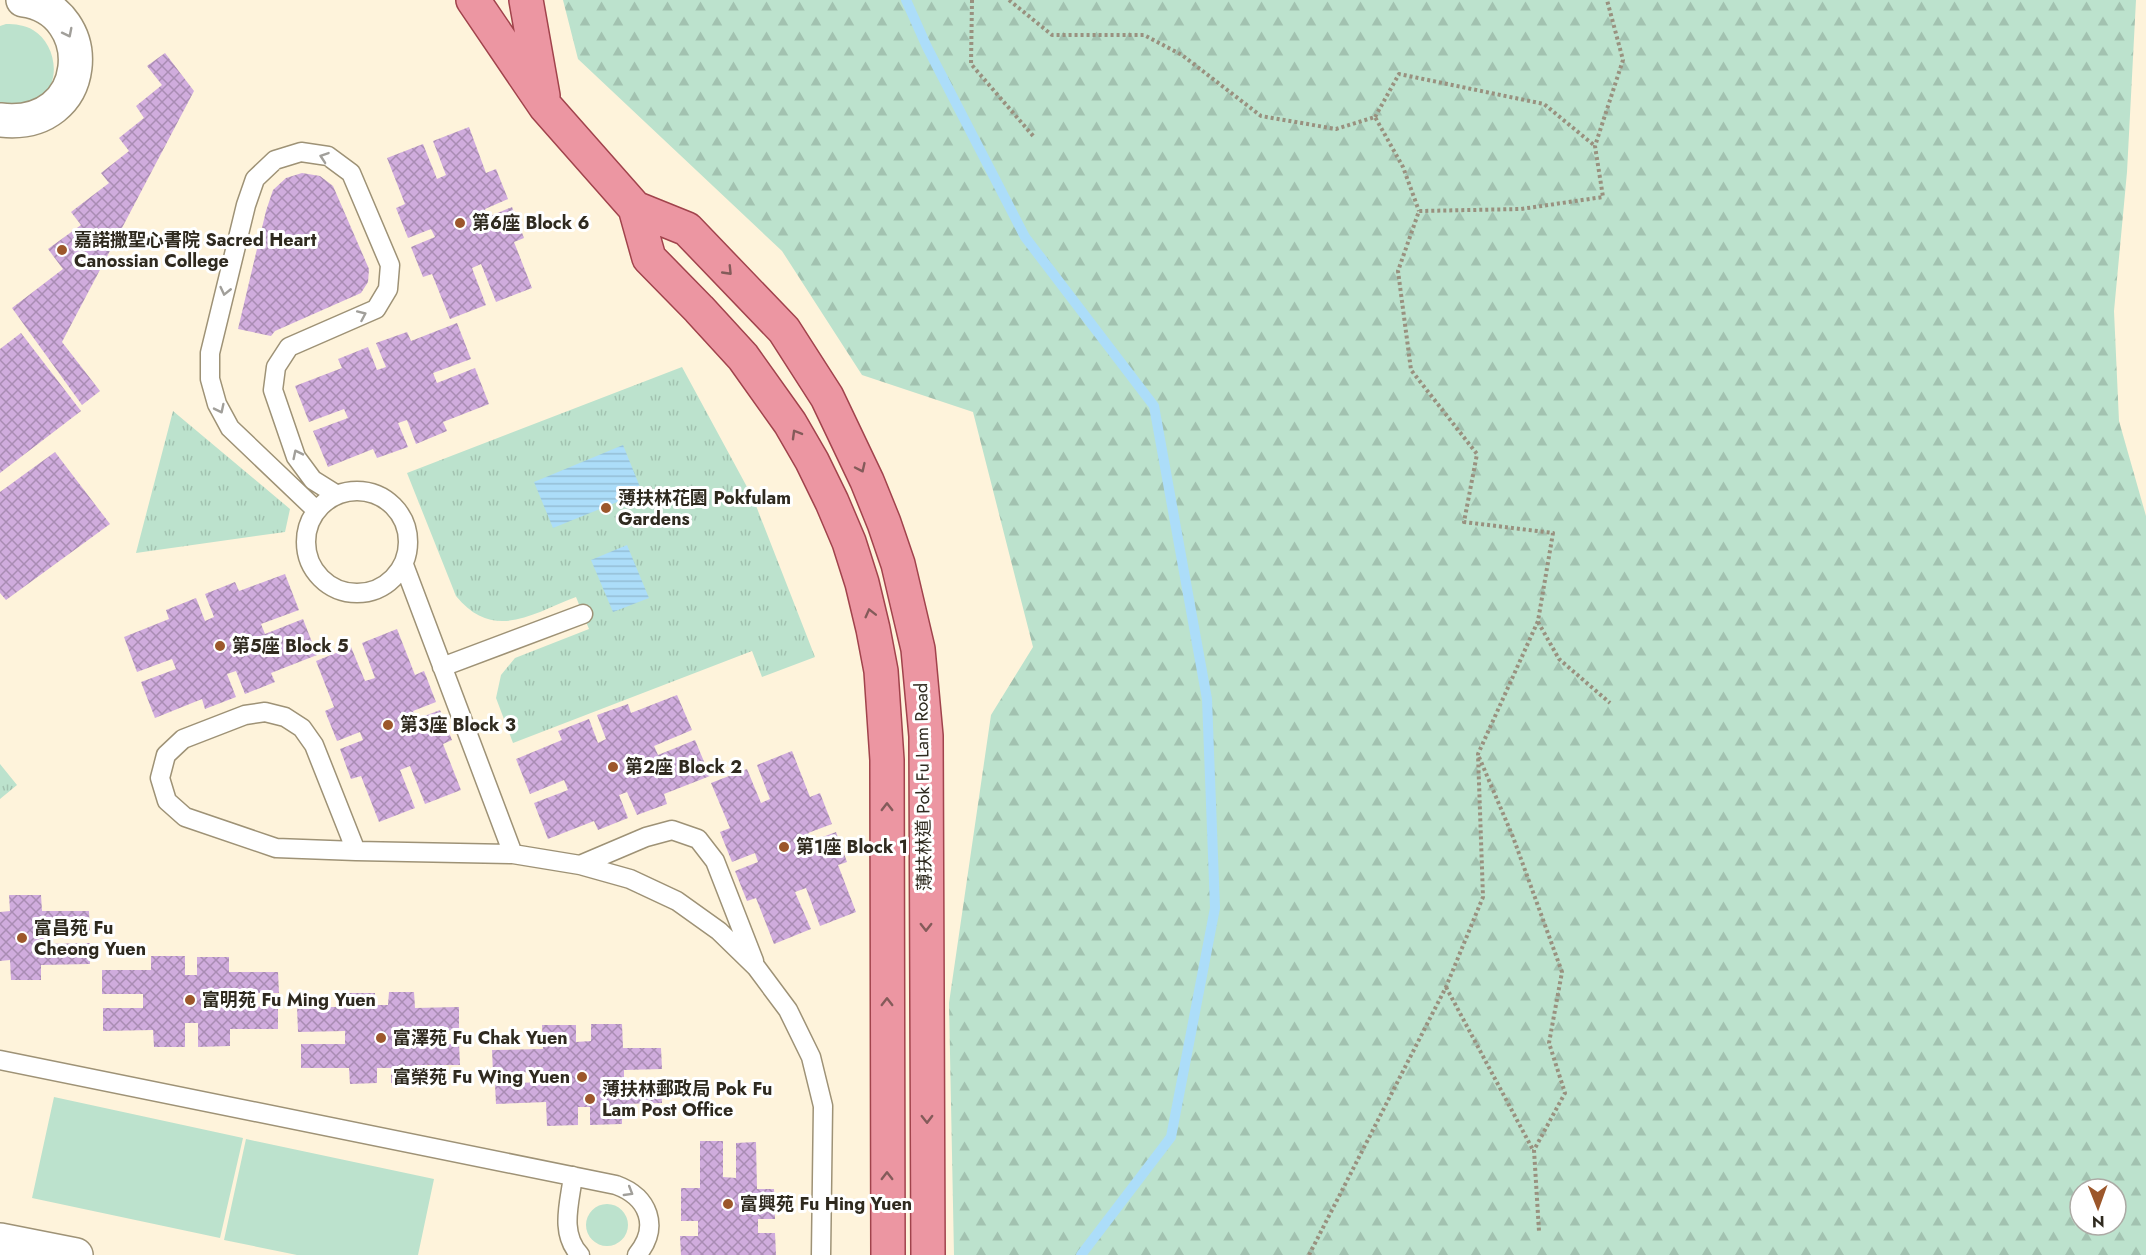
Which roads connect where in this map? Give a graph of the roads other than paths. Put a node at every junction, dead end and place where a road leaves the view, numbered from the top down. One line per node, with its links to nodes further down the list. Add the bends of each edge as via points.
1 (4, 0): 5 (street)
2 (23, 0): 7 (street, one-way to 7, via 45,7 60,19 71,36 76,55 75,75 54,108 37,118)
3 (473, 0): 6 (main road, 薄扶林道 Pok Fu Lam Road)
4 (526, 0): 6 (main road)
5 (0, 1)
6 (545, 106): 8 (main road, 薄扶林道 Pok Fu Lam Road)
7 (0, 120)
8 (635, 208): 25 (main road, 薄扶林道 Pok Fu Lam Road, one-way to 8, via 887,760 881,670 862,583 849,542 806,451 773,397 742,357 649,258); 26 (main road, 薄扶林道 Pok Fu Lam Road, one-way to 26, via 687,229 784,330 827,397 867,481 898,564 918,649 926,736)
9 (337, 495): 10 (lane); 10 (lane, one-way to 10, via 313,480 296,457 273,390 276,367 289,347 376,309 388,289 390,265 351,173 328,156 301,152 275,160 255,179 210,353 210,379 217,405 230,428); 11 (lane, via 354,490 372,492 388,500 408,530 409,548)
10 (316, 510): 11 (lane, via 308,525 309,559 317,574 330,585 345,592 363,593 394,579)
11 (404, 565): 13 (lane)
12 (583, 614): 13 (lane)
13 (442, 666): 15 (lane)
14 (356, 851): 14 (lane, via 276,848 185,817 167,801 160,778 166,755 183,739 245,715 265,712 285,717 302,728 314,745); 15 (lane)
15 (513, 854): 16 (lane)
16 (580, 865): 17 (lane, via 630,879 677,901 719,931); 17 (lane, via 672,830 698,839 715,861)
17 (756, 967): 24 (lane, via 788,1010 811,1057 824,1106)
18 (0, 1060): 19 (lane)
19 (573, 1176): 22 (lane, via 568,1237); 23 (lane, one-way to 23, via 616,1185 639,1198 650,1222 649,1234)
20 (0, 1240): 21 (street)
21 (76, 1255)
22 (580, 1255)
23 (637, 1255)
24 (821, 1255)
25 (888, 1255)
26 (928, 1255)

